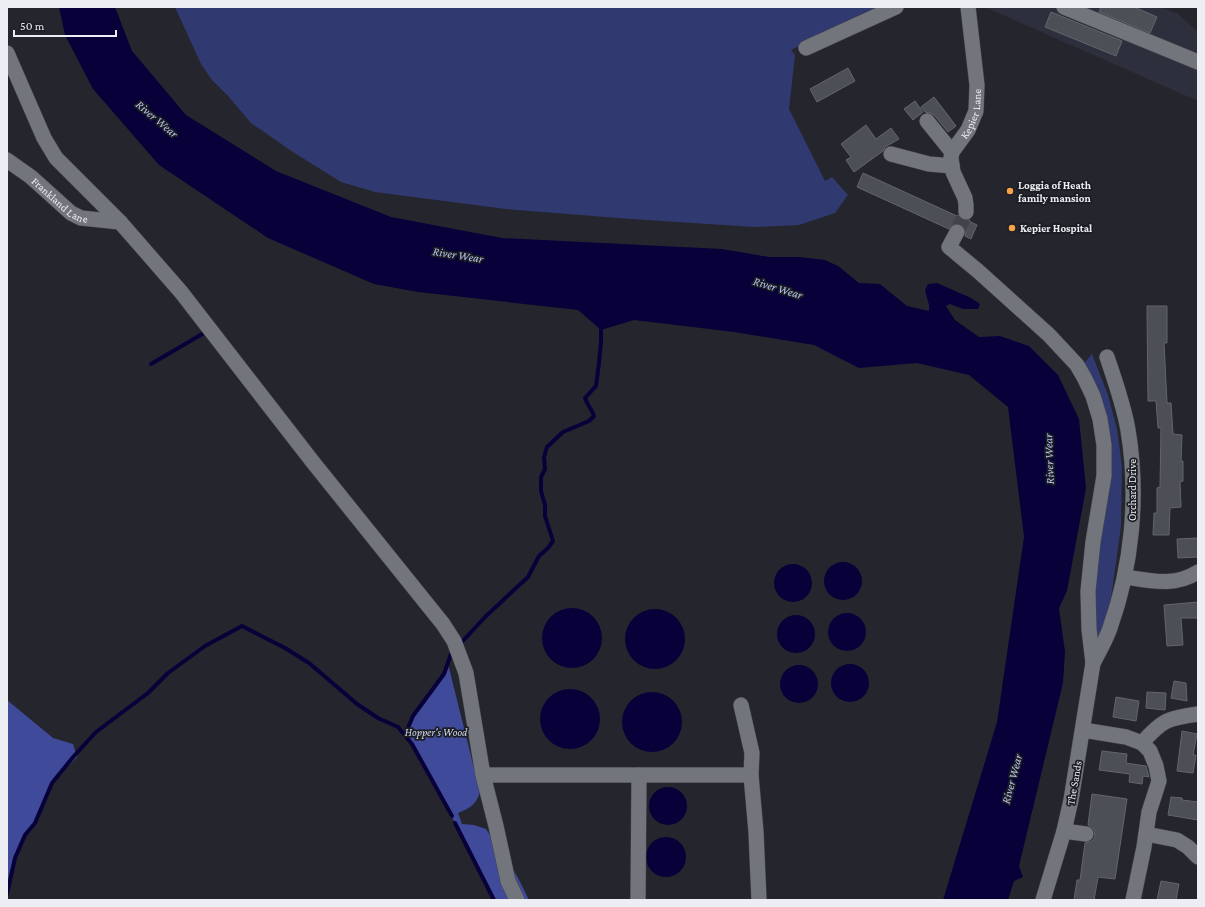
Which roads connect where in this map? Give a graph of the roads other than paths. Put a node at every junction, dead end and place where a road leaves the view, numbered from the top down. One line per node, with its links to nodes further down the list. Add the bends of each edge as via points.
1 (896, 7): 4 (street)
2 (968, 7): 9 (street, Kepier Lane, via 977,85 976,111)
3 (1064, 7): 6 (street)
4 (806, 48)
5 (7, 53): 12 (street, via 44,138 56,158)
6 (1198, 62)
7 (927, 120): 9 (street)
8 (891, 154): 9 (street, via 929,164)
9 (952, 159): 11 (street, via 965,198)
10 (7, 160): 12 (street, Frankland Lane, via 31,177 71,213 81,218)
11 (966, 212)
12 (120, 222): 22 (street, via 181,292 443,624 454,641 466,673)
13 (956, 232): 17 (street, via 949,247 1049,335 1077,365 1093,396 1104,445 1104,476 1088,591 1088,629)
14 (1107, 358): 16 (street, Orchard Drive, via 1128,429 1133,466 1132,528)
15 (1198, 572): 16 (street, via 1188,578 1166,583)
16 (1125, 578): 17 (street, Orchard Drive, via 1110,629)
17 (1093, 663): 20 (street, The Sands)
18 (741, 705): 24 (street, via 752,753)
19 (1198, 714): 21 (street, via 1167,720 1156,727)
20 (1083, 730): 21 (street, via 1126,737); 25 (street, The Sands)
21 (1142, 743): 27 (street, via 1150,751 1159,781 1149,812)
22 (483, 775): 23 (street); 29 (street, via 508,881)
23 (639, 775): 24 (street); 30 (street)
24 (751, 775): 31 (street)
25 (1064, 831): 26 (street); 32 (street, The Sands)
26 (1086, 834)
27 (1146, 834): 28 (street, via 1177,840); 33 (street)
28 (1198, 857)
29 (517, 900)
30 (638, 900)
31 (759, 900)
32 (1043, 900)
33 (1133, 900)

